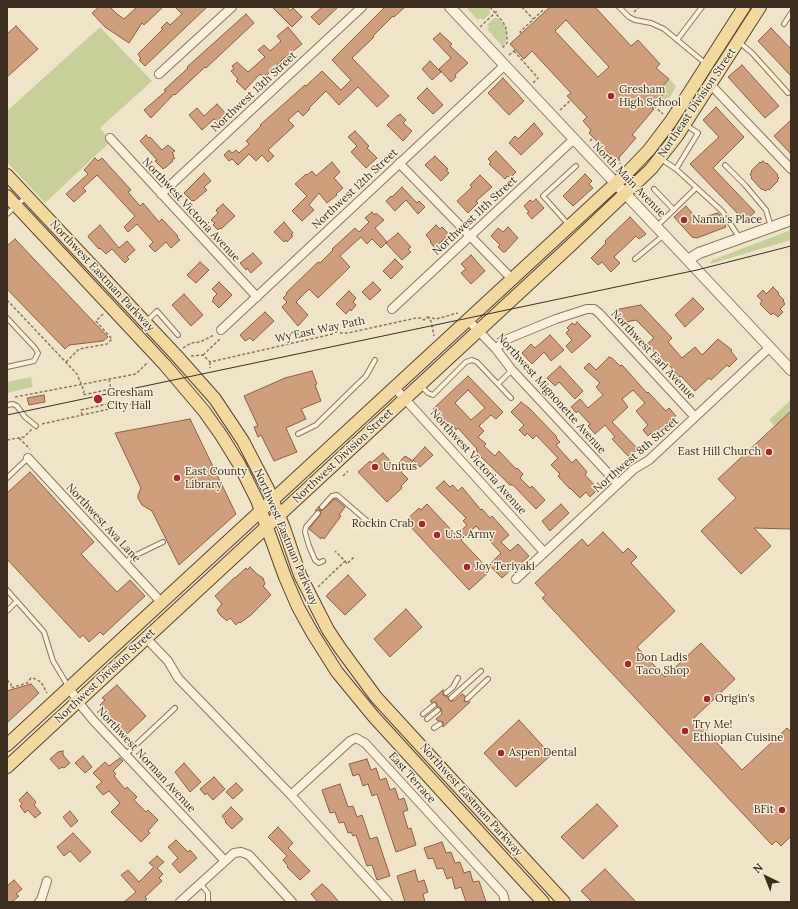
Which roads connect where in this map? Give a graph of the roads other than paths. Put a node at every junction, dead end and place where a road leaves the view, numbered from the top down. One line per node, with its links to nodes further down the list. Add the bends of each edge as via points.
1 (232, 7): 14 (street)
2 (362, 7): 31 (street, Northwest 13th Street)
3 (450, 7): 12 (street, North Main Avenue)
4 (619, 7): 10 (lane, via 629,17 658,25)
5 (702, 7): 10 (lane)
6 (744, 7): 13 (main road, Northeast Division Street)
7 (760, 7): 11 (main road, Northeast Division Street)
8 (791, 13): 9 (lane)
9 (784, 24)
10 (677, 40): 13 (lane)
11 (738, 42): 15 (main road, Northeast Division Street); 16 (lane, via 752,53)
12 (505, 65): 19 (street, North Main Avenue); 21 (street, Northwest 12th Street)
13 (707, 65): 27 (main road, Northeast Division Street, via 660,136)
14 (159, 74)
15 (711, 85): 17 (main road, Northeast Division Street); 25 (street)
16 (788, 93)
17 (685, 125): 20 (main road, Northeast Division Street); 24 (lane, via 698,132)
18 (110, 138): 31 (street, Northwest Victoria Avenue)
19 (574, 139): 27 (street, North Main Avenue); 41 (street, Northwest 11th Street)
20 (660, 158): 24 (lane); 30 (main road, Northeast Division Street)
21 (400, 163): 41 (street); 47 (street, Northwest 12th Street)
22 (725, 165): 40 (lane, via 766,210)
23 (576, 166): 38 (lane, via 543,196)
24 (676, 169): 28 (lane)
25 (791, 169)
26 (7, 175): 33 (main road, Northwest Eastman Parkway)
27 (616, 183): 30 (street, North Main Avenue); 38 (main road, Northwest Division Street)
28 (696, 188): 35 (lane); 43 (lane, via 722,211)
29 (654, 189): 35 (lane)
30 (626, 193): 39 (street, North Main Avenue); 53 (main road, Northwest Division Street)
31 (161, 194): 47 (street, Northwest Victoria Avenue)
32 (7, 196): 34 (main road, Northwest Eastman Parkway)
33 (27, 196): 34 (lane); 51 (main road, Northwest Eastman Parkway)
34 (16, 205): 36 (lane); 75 (main road, Northwest Eastman Parkway, via 178,379 209,417 239,464)
35 (674, 210): 39 (lane)
36 (7, 214)
37 (791, 220): 40 (street)
38 (570, 226): 46 (main road, Northwest Division Street)
39 (657, 226): 42 (street, North Main Avenue)
40 (771, 227): 43 (street)
41 (470, 235): 46 (street); 48 (street, Northwest 11th Street)
42 (665, 235): 44 (lane); 45 (street, North Main Avenue)
43 (740, 239): 45 (street)
44 (634, 259)
45 (688, 260): 55 (street, North Main Avenue)
46 (512, 279): 50 (main road, Northwest Division Street)
47 (257, 297): 52 (street, Northwest 12th Street)
48 (392, 309)
49 (7, 318): 58 (lane, via 38,352 34,361)
50 (468, 320): 53 (street, Northwest Mignonette Avenue); 63 (main road, Northwest Division Street)
51 (145, 322): 54 (lane, via 157,311); 73 (main road, Northwest Eastman Parkway, via 209,392 252,458)
52 (221, 330)
53 (478, 331): 56 (street, Northwest Mignonette Avenue); 62 (main road, Northwest Division Street)
54 (178, 335)
55 (770, 347): 60 (street, North Main Avenue); 67 (street, Northwest 8th Street)
56 (496, 349): 59 (street, Northwest Mignonette Avenue); 67 (street, Northwest Earl Avenue, via 505,340 556,319 594,309)
57 (375, 360): 69 (lane, via 366,376 316,425)
58 (7, 367)
59 (512, 370): 61 (lane); 72 (street, Northwest Mignonette Avenue)
60 (791, 370)
61 (498, 384): 62 (lane, via 472,360 466,362 433,395); 64 (lane)
62 (420, 385): 65 (main road, Northwest Division Street)
63 (395, 388): 65 (street, Northwest Victoria Avenue); 73 (main road, Northwest Division Street)
64 (511, 398)
65 (405, 399): 77 (main road, Northwest Division Street); 81 (street, Northwest Victoria Avenue)
66 (7, 405): 68 (lane, via 17,406)
67 (695, 417): 72 (street, Northwest 8th Street, via 649,460 634,469)
68 (36, 426)
69 (298, 434)
70 (30, 454): 71 (lane); 83 (street, Northwest Ava Lane)
71 (7, 478)
72 (618, 484): 81 (street, Northwest 8th Street)
73 (272, 500): 75 (main road, Northwest Division Street); 77 (main road, Northwest Eastman Parkway)
74 (322, 507): 78 (lane, via 332,496 337,495)
75 (260, 510): 79 (main road, Northwest Eastman Parkway); 87 (main road, Northwest Division Street)
76 (318, 513): 82 (lane, via 305,532 315,560)
77 (278, 515): 79 (main road, Northwest Division Street); 119 (main road, Northwest Eastman Parkway, via 309,595 328,630 366,684)
78 (367, 521)
79 (266, 526): 89 (main road, Northwest Division Street); 118 (main road, Northwest Eastman Parkway, via 298,607 337,672 374,717)
80 (163, 542): 83 (lane, via 130,558)
81 (544, 552): 84 (street, Northwest 8th Street)
82 (323, 562)
83 (126, 563): 87 (street, Northwest Ava Lane)
84 (516, 579)
85 (7, 590): 86 (lane, Northwest Norman Avenue)
86 (17, 601): 88 (lane); 93 (lane, Northwest Norman Avenue, via 44,632 53,660)
87 (161, 602): 93 (main road, Northwest Division Street)
88 (7, 611)
89 (146, 638): 97 (main road, Northwest Division Street); 108 (street, via 168,661 183,683)
90 (481, 671): 95 (lane)
91 (458, 678): 94 (lane)
92 (488, 679): 96 (lane)
93 (69, 688): 97 (street, Northwest Norman Avenue); 105 (main road, Northwest Division Street)
94 (446, 693)
95 (451, 698)
96 (467, 699)
97 (78, 701): 106 (street, Northwest Norman Avenue); 107 (main road, Northwest Division Street)
98 (434, 705): 101 (lane)
99 (175, 708): 106 (lane)
100 (438, 710): 102 (lane)
101 (423, 714)
102 (427, 720)
103 (440, 724): 104 (lane)
104 (434, 728)
105 (7, 745)
106 (125, 754): 109 (street, Northwest Norman Avenue)
107 (7, 767)
108 (291, 795): 116 (street); 117 (street, East Terrace, via 356,738 365,743 503,894)
109 (225, 861): 111 (street); 115 (street, via 234,853 249,855)
110 (47, 881): 112 (street)
111 (200, 883): 113 (street); 114 (lane, via 208,893)
112 (39, 902)
113 (180, 902)
114 (208, 902)
115 (292, 902)
116 (388, 902)
117 (505, 902)
118 (543, 902)
119 (564, 902)

